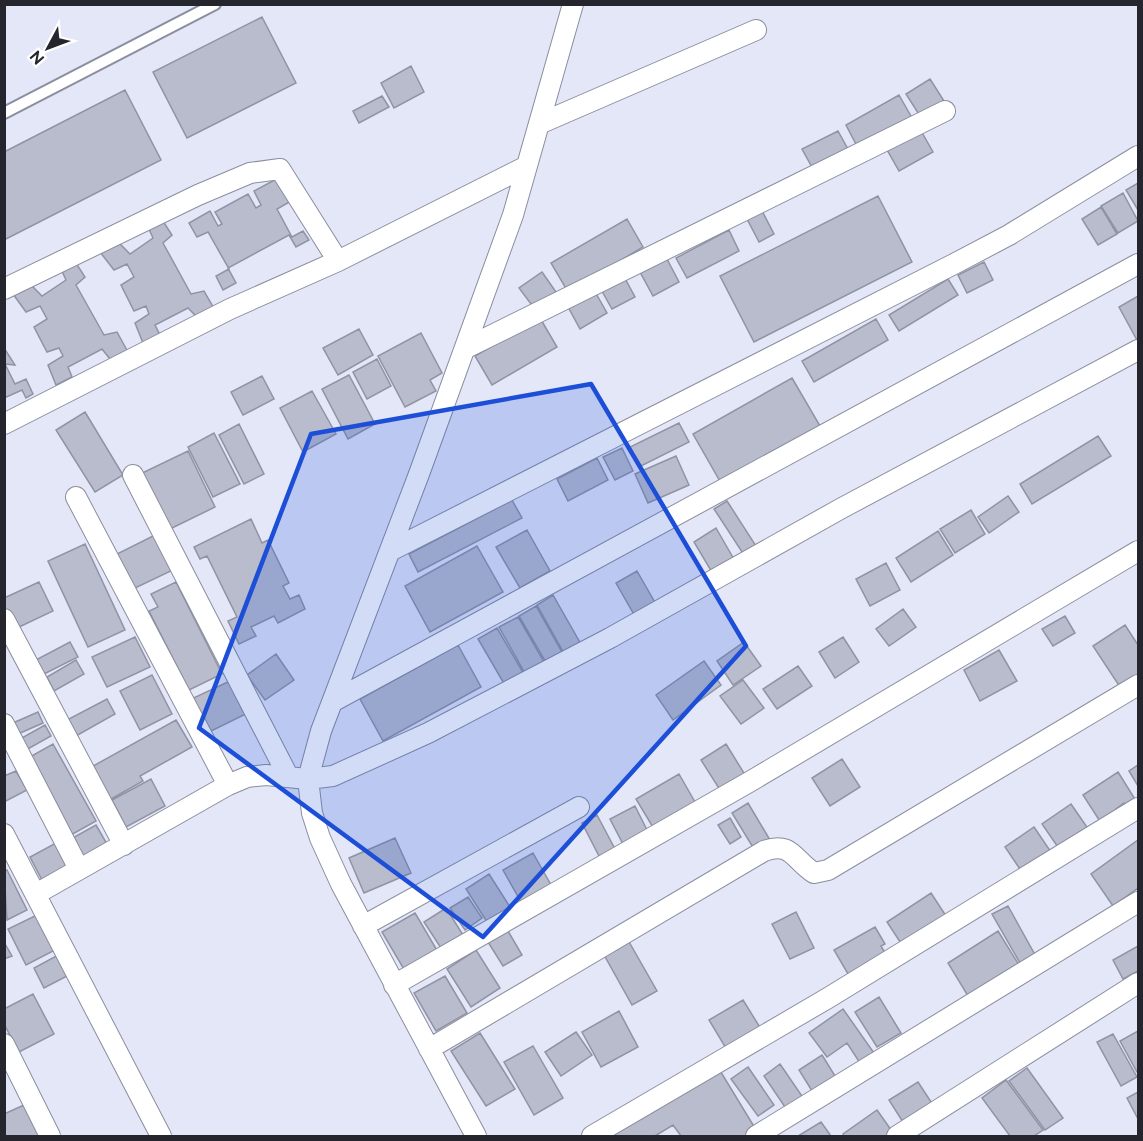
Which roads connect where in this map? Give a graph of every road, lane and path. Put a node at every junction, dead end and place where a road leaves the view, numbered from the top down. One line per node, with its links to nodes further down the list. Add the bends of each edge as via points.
1 (215, 4): 5 (lane)
2 (573, 4): 6 (street)
3 (756, 30): 6 (street)
4 (945, 111): 12 (street)
5 (4, 113)
6 (539, 124): 8 (street)
7 (1138, 156): 17 (street, via 971,255)
8 (527, 166): 9 (street); 12 (street)
9 (338, 261): 11 (street, via 280,169 250,173 198,195); 14 (street, via 230,309)
10 (1138, 264): 21 (street)
11 (4, 289)
12 (466, 348): 17 (street)
13 (1138, 350): 24 (street, via 475,710 359,766 333,776)
14 (4, 424)
15 (133, 475): 23 (street)
16 (76, 497): 25 (street)
17 (390, 551): 21 (street)
18 (1138, 551): 35 (street, via 751,781)
19 (4, 619): 29 (street)
20 (1138, 685): 37 (street, via 828,870 814,873 791,851 777,846 764,851)
21 (332, 702): 24 (street)
22 (4, 724): 30 (street)
23 (288, 776): 24 (street); 25 (street, via 247,777)
24 (308, 779): 33 (street, via 320,838)
25 (228, 784): 29 (street)
26 (579, 807): 33 (street)
27 (1138, 808): 41 (street)
28 (4, 834): 31 (street)
29 (124, 844): 30 (street)
30 (80, 869): 31 (street)
31 (36, 894): 39 (street)
32 (1138, 902): 42 (street)
33 (363, 926): 35 (street)
34 (1138, 983): 43 (street)
35 (394, 985): 37 (street)
36 (4, 1044): 38 (street)
37 (429, 1049): 40 (street)
38 (50, 1137)
39 (161, 1137)
40 (476, 1137)
41 (592, 1137)
42 (756, 1137)
43 (897, 1137)

